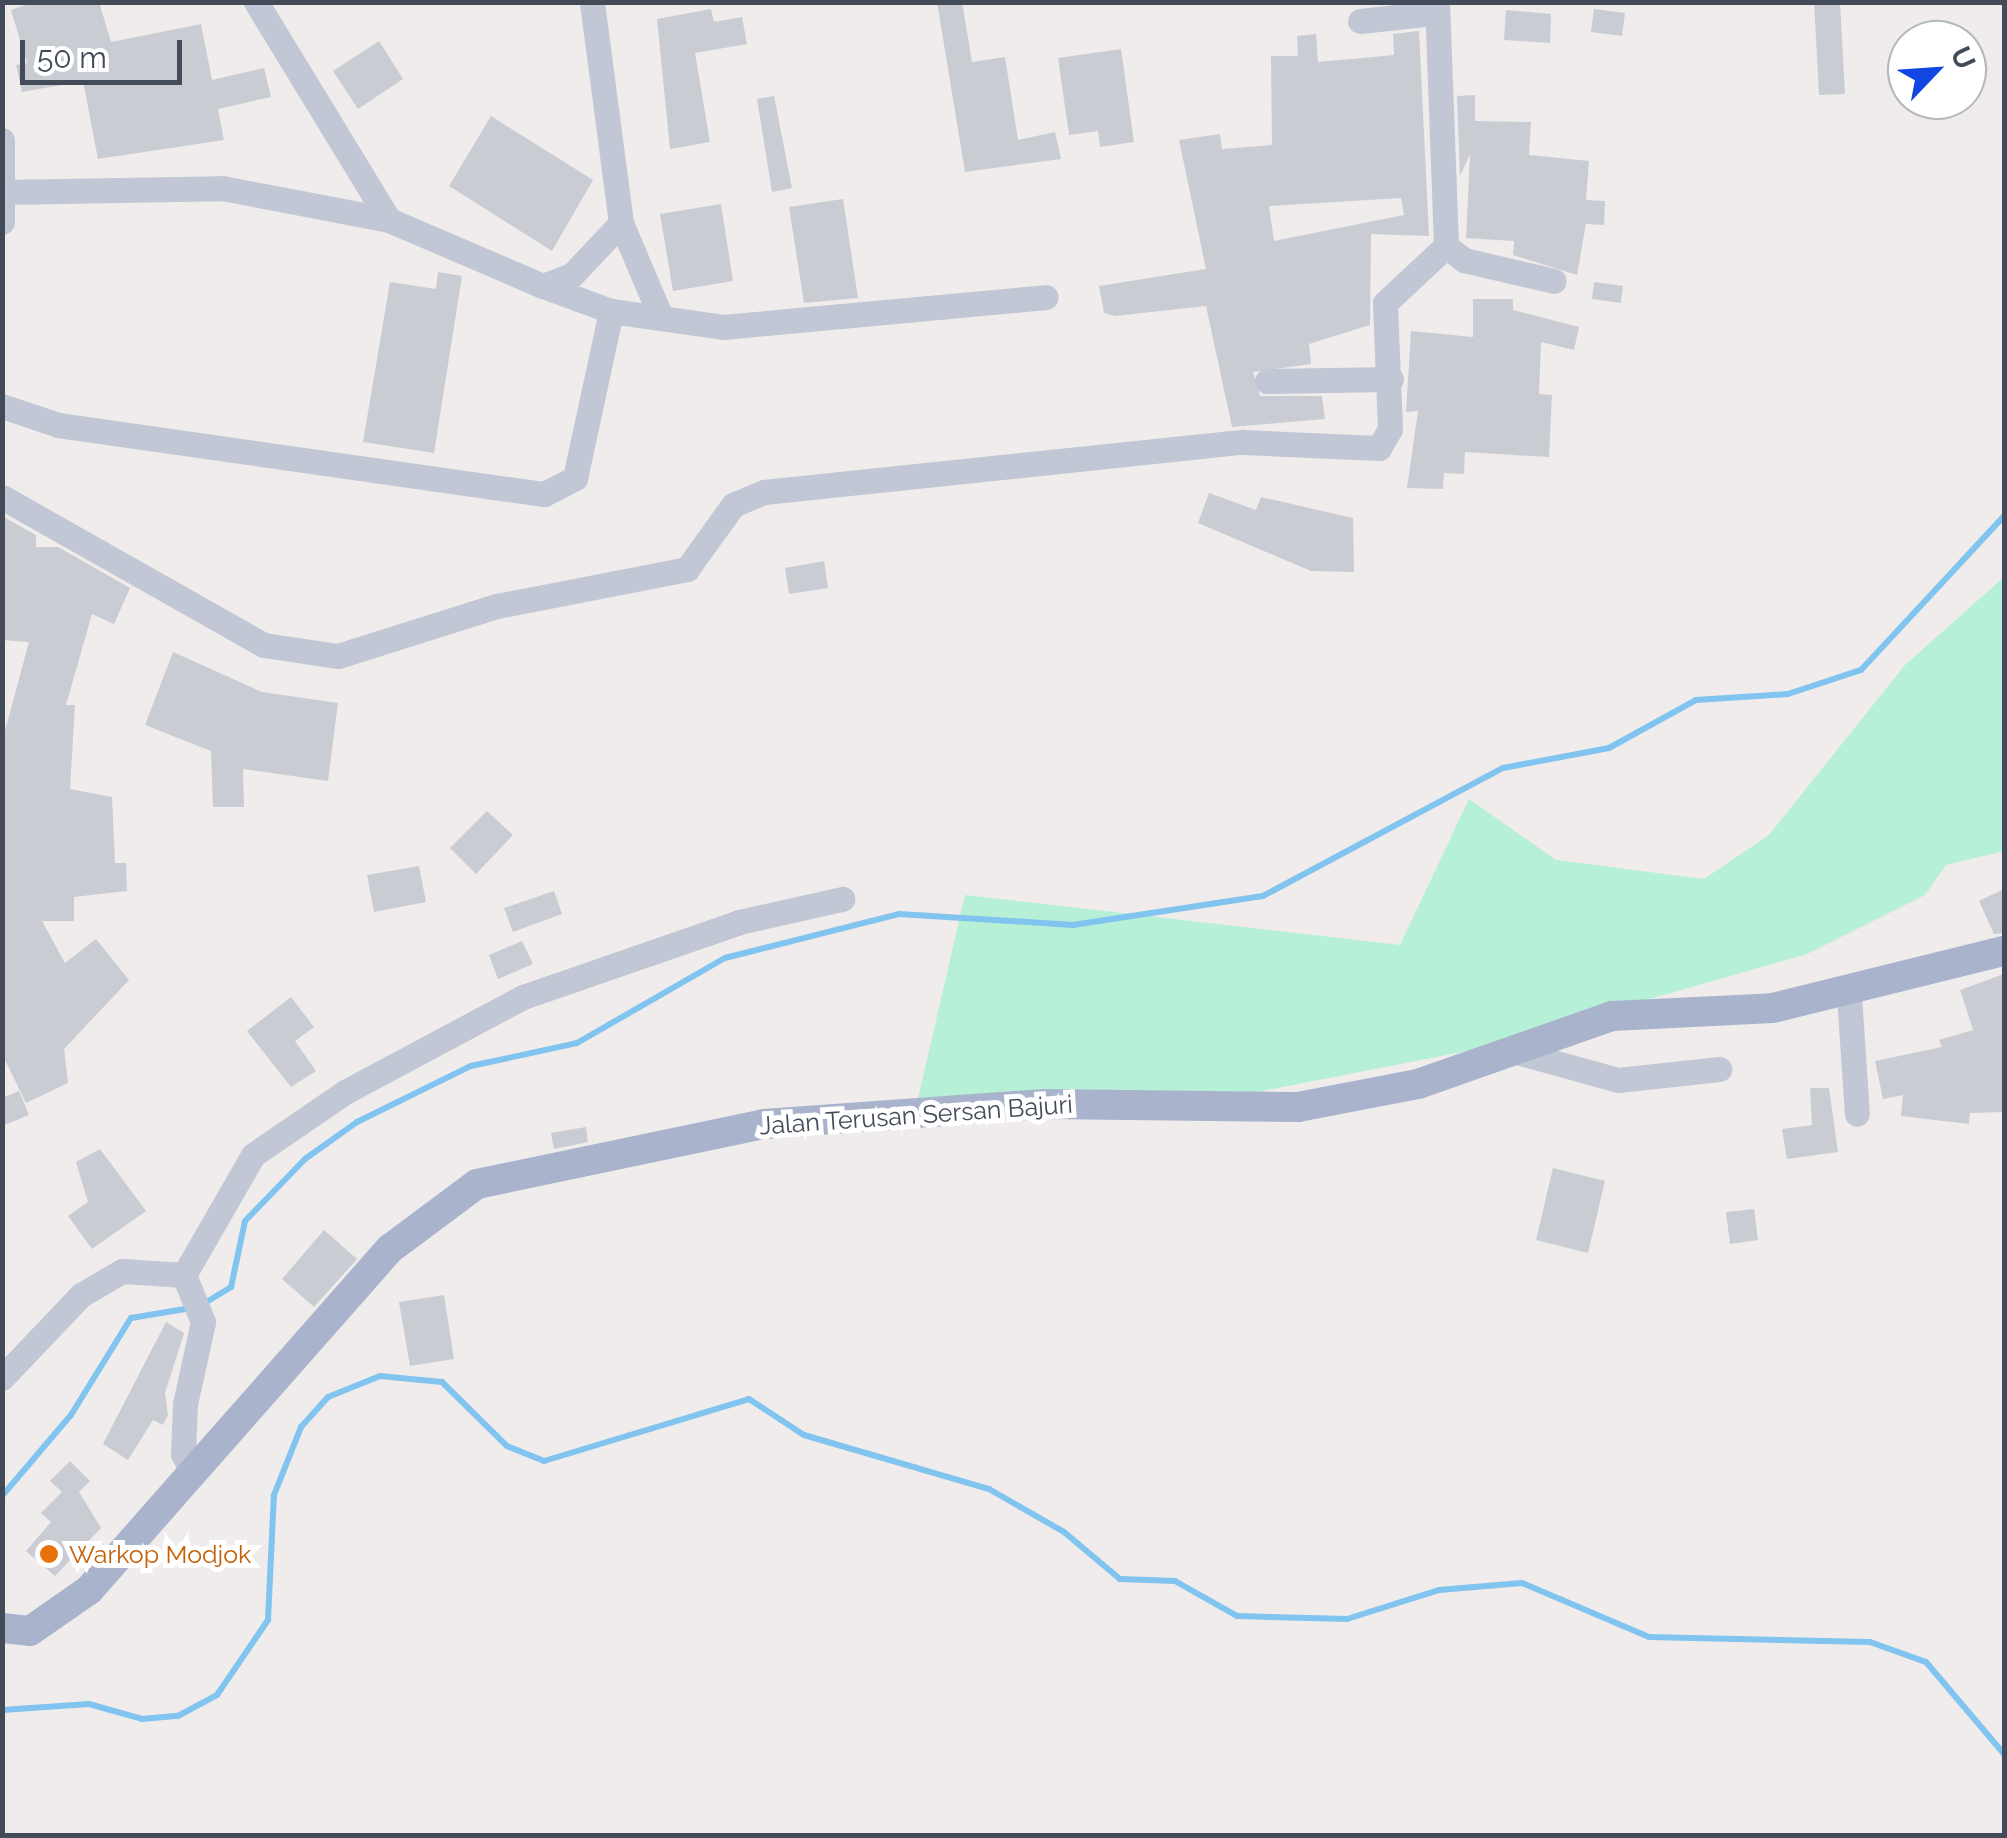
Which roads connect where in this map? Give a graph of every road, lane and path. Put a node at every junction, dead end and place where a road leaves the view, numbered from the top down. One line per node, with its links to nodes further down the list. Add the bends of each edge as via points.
1 (256, 2): 7 (street)
2 (592, 2): 9 (street)
3 (1436, 8): 4 (street); 10 (street)
4 (1360, 22)
5 (2, 140): 6 (street)
6 (6, 192): 7 (street, via 188,184); 8 (street)
7 (390, 220): 12 (street)
8 (2, 222)
9 (621, 222): 12 (street, via 572,275); 15 (street)
10 (1446, 246): 11 (street, via 1464,260); 16 (street, via 1385,303)
11 (1554, 281)
12 (543, 286): 14 (street)
13 (1046, 298): 15 (street, via 788,325 698,325)
14 (612, 312): 15 (street); 18 (street, via 575,478 544,494 58,425)
15 (660, 315)
16 (1391, 379): 17 (street); 19 (street, via 1390,429 1379,448 1243,442 764,492 732,504 687,570 497,606 338,656 264,645)
17 (1268, 380)
18 (2, 406)
19 (2, 497)
20 (842, 899): 26 (street, via 739,922 523,997 345,1092 253,1154)
21 (2004, 950): 22 (main road, Jalan Terusan Sersan Bajuri)
22 (1850, 995): 23 (main road, Jalan Terusan Sersan Bajuri, via 1612,1016); 25 (street)
23 (1512, 1052): 24 (street, via 1618,1080); 28 (main road, Jalan Terusan Sersan Bajuri, via 1418,1084 1298,1107 1044,1104 764,1124 477,1184 391,1248)
24 (1719, 1070)
25 (1856, 1114)
26 (184, 1275): 27 (street, via 122,1272 95,1287); 28 (street, via 204,1322 185,1404 183,1454)
27 (2, 1378)
28 (192, 1471): 29 (main road, Jalan Terusan Sersan Bajuri, via 57,1618 30,1631)
29 (2, 1628)

